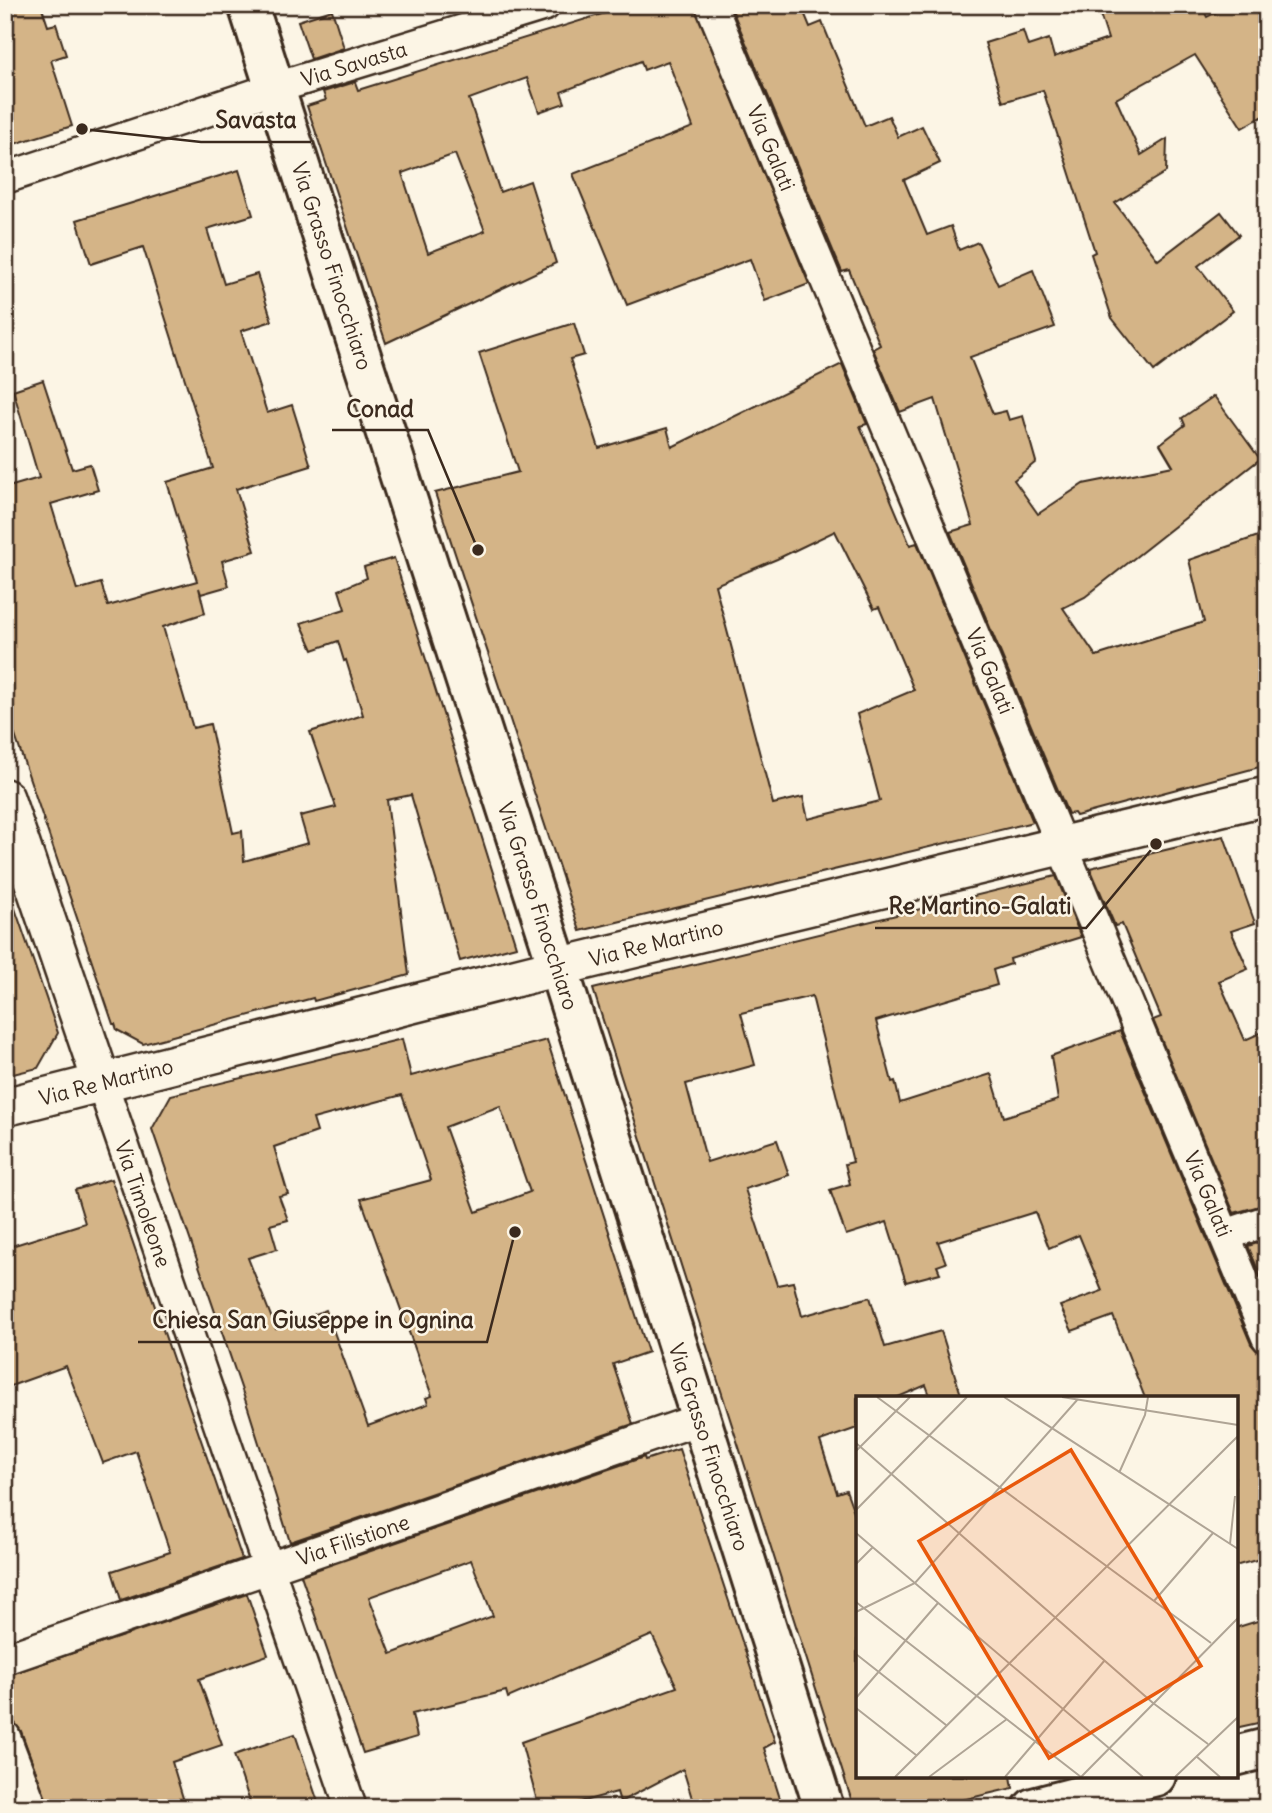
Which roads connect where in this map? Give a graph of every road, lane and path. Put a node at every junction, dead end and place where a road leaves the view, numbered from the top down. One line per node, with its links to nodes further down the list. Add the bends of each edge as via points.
1 (248, 5): 4 (main road, Via Grasso Finocchiaro)
2 (545, 5): 4 (street, Via Savasta)
3 (712, 5): 8 (street, Via Galati)
4 (275, 88): 5 (street, Via Savasta); 9 (main road, Via Grasso Finocchiaro)
5 (5, 178)
6 (1267, 796): 8 (street, Via Re Martino)
7 (5, 798): 10 (street, Via Timoleone)
8 (1062, 845): 9 (street, Via Re Martino); 13 (street, Via Galati)
9 (558, 967): 10 (street, Via Re Martino); 15 (main road, Via Grasso Finocchiaro)
10 (102, 1083): 11 (street, Via Re Martino); 16 (street, Via Timoleone)
11 (5, 1107)
12 (1267, 1221): 13 (street)
13 (1225, 1235): 14 (street, Via Galati)
14 (1267, 1337)
15 (700, 1419): 16 (street, Via Filistione); 24 (main road, Via Grasso Finocchiaro)
16 (269, 1569): 17 (street, Via Filistione); 23 (street, Via Timoleone)
17 (5, 1659)
18 (5, 1737): 22 (street)
19 (1267, 1748): 20 (main road)
20 (1237, 1756)
21 (1148, 1778): 25 (main road)
22 (32, 1808)
23 (351, 1808)
24 (824, 1808)
25 (1033, 1808)

